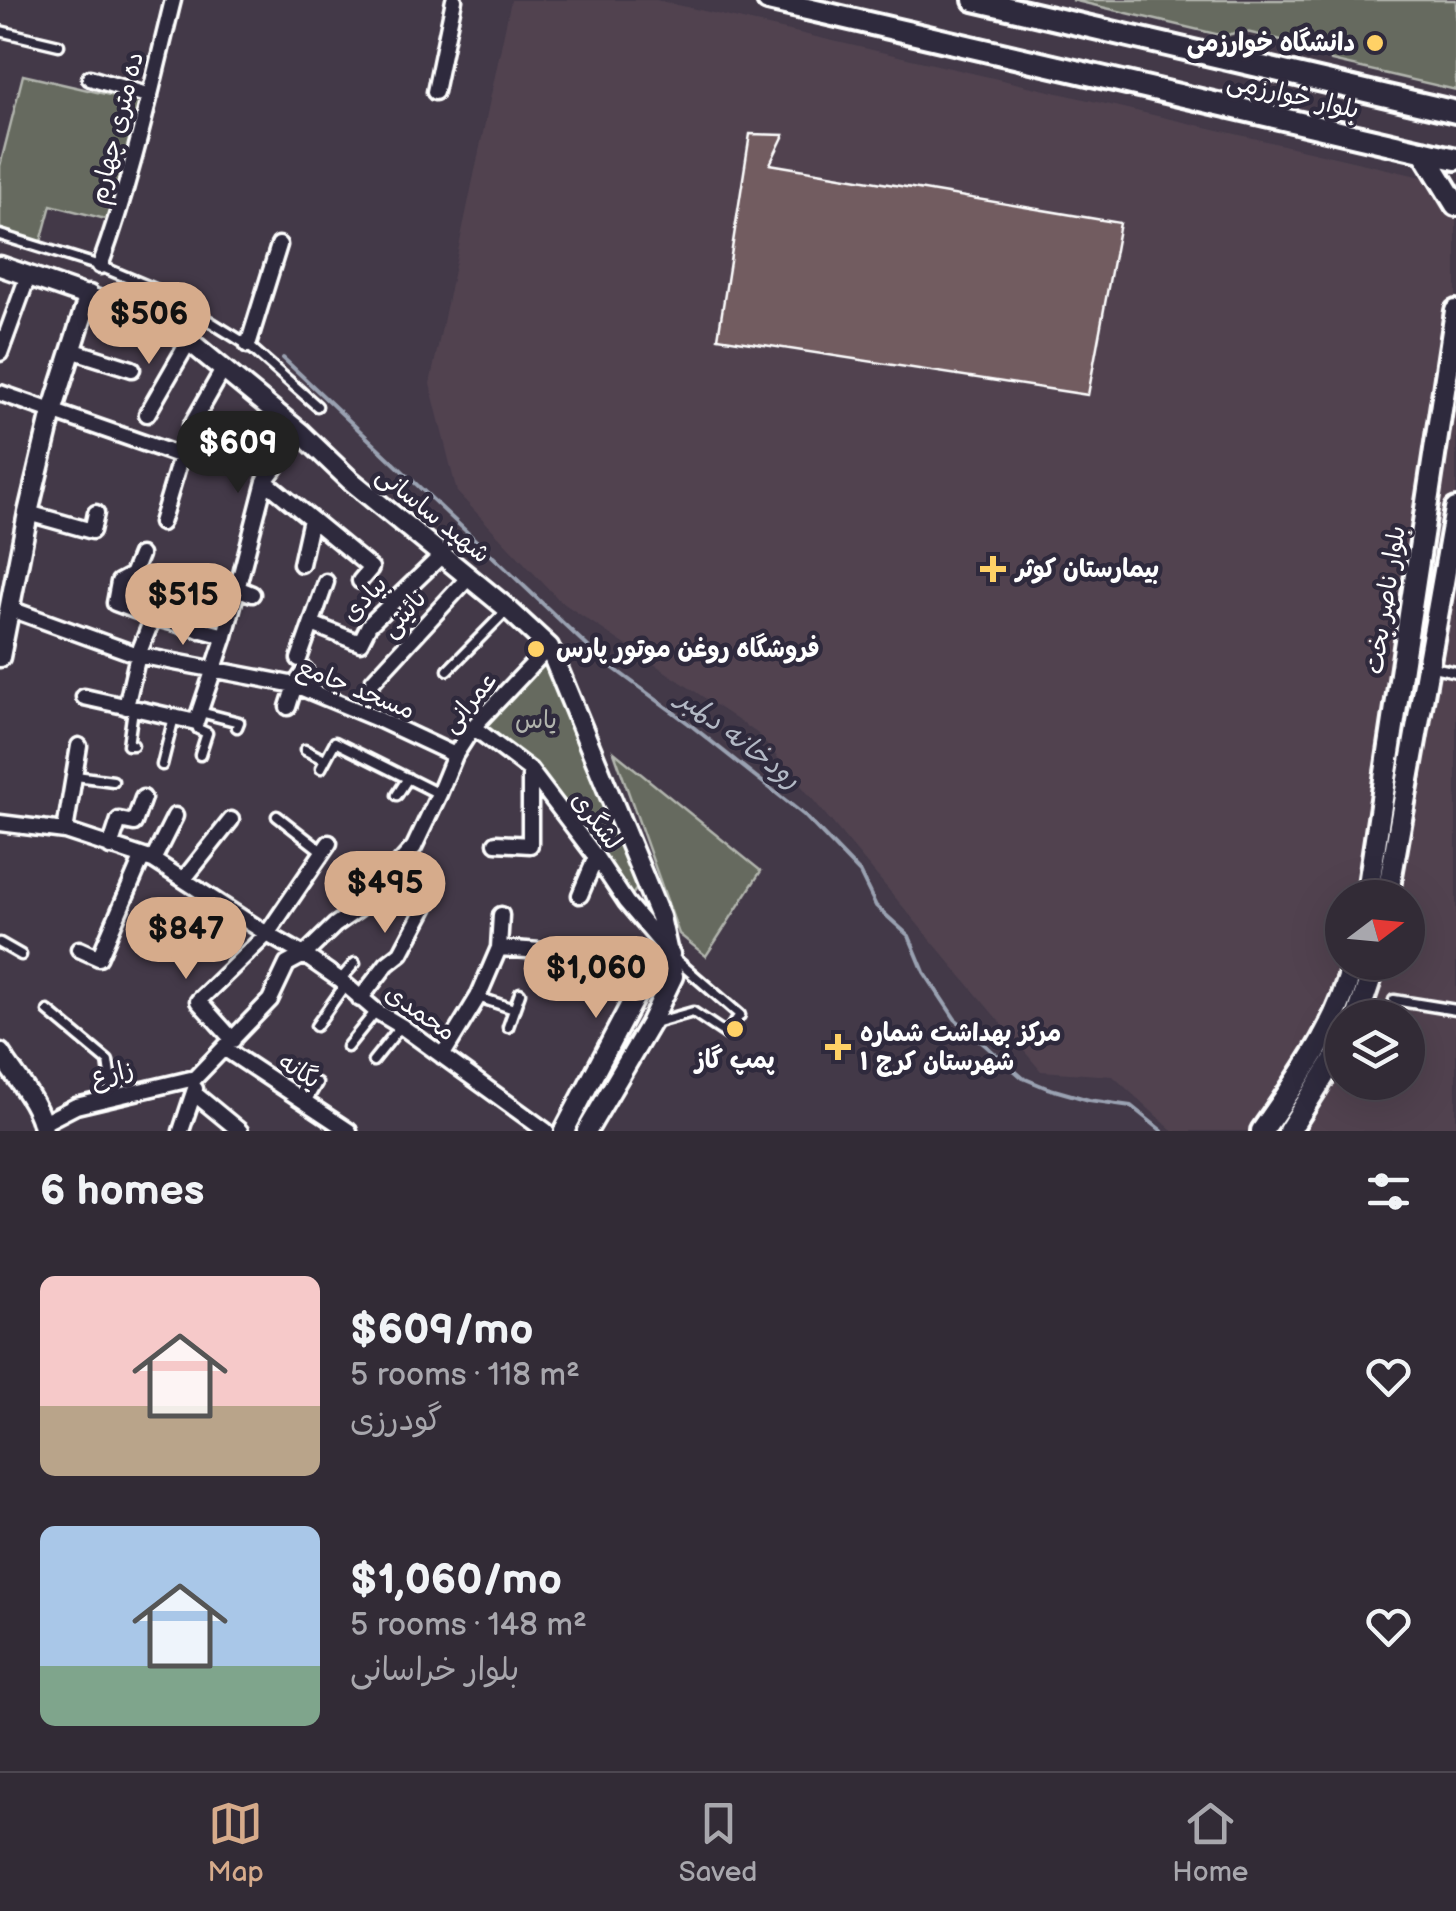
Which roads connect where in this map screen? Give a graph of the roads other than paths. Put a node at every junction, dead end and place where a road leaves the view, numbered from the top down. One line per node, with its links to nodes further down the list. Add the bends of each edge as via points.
1 (454, 0): 8 (street)
2 (768, 0): 11 (main road, بلوار خوارزمی)
3 (974, 0): 10 (main road, بلوار خوارزمی)
4 (169, 1): 9 (street, ده متری چهارم)
5 (0, 31): 6 (lane)
6 (58, 45)
7 (90, 78): 9 (street)
8 (434, 92)
9 (150, 96): 17 (street, ده متری چهارم)
10 (1456, 112)
11 (1423, 151): 12 (main road, بلوار خوارزمی); 13 (main road)
12 (1456, 159)
13 (1456, 206)
14 (0, 235): 17 (lane)
15 (279, 246): 22 (street)
16 (0, 266): 18 (street, شهید ساسانی)
17 (100, 266): 22 (lane, via 162,292)
18 (28, 276): 19 (street, شهید ساسانی); 24 (street)
19 (89, 295): 21 (street, شهید ساسانی); 23 (street)
20 (1456, 311): 92 (main road, بلوار ناصر بخت)
21 (189, 341): 25 (street, شهید ساسانی); 30 (street)
22 (248, 346): 28 (lane)
23 (72, 350): 26 (street); 29 (street)
24 (0, 352)
25 (224, 368): 31 (street); 32 (street, شهید ساسانی)
26 (128, 371)
27 (0, 392): 29 (street)
28 (317, 406)
29 (52, 412): 36 (street); 38 (street, via 181,456)
30 (146, 414)
31 (191, 426)
32 (301, 434): 33 (street); 39 (street, شهید ساسانی)
33 (265, 481): 37 (street); 51 (street, via 245,591)
34 (1456, 509): 93 (main road, بلوار ناصر بخت)
35 (96, 513): 36 (street, via 92,531)
36 (28, 514): 46 (street)
37 (311, 519): 41 (street); 43 (street, via 371,568)
38 (161, 523)
39 (442, 554): 42 (street, شهید ساسانی); 49 (street, بیادی, via 368,626 360,643)
40 (140, 555): 48 (street, via 132,575 119,582 115,603)
41 (301, 564)
42 (468, 576): 47 (street, شهید ساسانی); 59 (street, نائینی)
43 (360, 581)
44 (326, 582): 49 (street)
45 (182, 584): 50 (street, via 207,594)
46 (4, 606): 53 (street, مسجد جامع); 54 (street)
47 (508, 608): 52 (street, شهید ساسانی); 56 (lane)
48 (153, 617): 50 (street); 53 (street)
49 (312, 624): 60 (street)
50 (200, 630): 51 (street)
51 (225, 636): 57 (street)
52 (549, 647): 67 (street, عمرانی); 102 (street, شهید ساسانی)
53 (138, 655): 57 (street, مسجد جامع); 63 (street)
54 (0, 657)
55 (1434, 667): 58 (lane)
56 (448, 670)
57 (214, 671): 60 (street, مسجد جامع); 65 (street)
58 (1456, 672)
59 (373, 681)
60 (295, 685): 62 (street); 72 (street, مسجد جامع)
61 (84, 697): 63 (street)
62 (288, 707)
63 (130, 708): 64 (street); 68 (lane)
64 (174, 717): 65 (street); 73 (lane)
65 (198, 717): 66 (lane, via 239,722); 71 (lane, via 198,729 207,732)
66 (237, 727)
67 (474, 727): 72 (street, عمرانی); 74 (street, لشگری)
68 (133, 745)
69 (80, 746): 75 (street)
70 (305, 750): 76 (lane, via 323,764 334,742)
71 (200, 754)
72 (454, 755): 78 (street, عمرانی)
73 (162, 764)
74 (530, 770): 86 (street, via 530,845); 89 (street, لشگری)
75 (76, 776): 77 (lane); 85 (street)
76 (408, 778): 78 (lane); 79 (lane)
77 (113, 781)
78 (439, 794): 104 (street, عمرانی, via 414,847)
79 (397, 795)
80 (142, 798): 87 (street, via 134,823 119,820)
81 (176, 816): 90 (street)
82 (277, 816): 88 (lane)
83 (231, 820): 91 (street)
84 (0, 823): 85 (street, محمدی)
85 (65, 831): 87 (street, محمدی)
86 (496, 843)
87 (110, 847): 90 (street, محمدی)
88 (326, 847): 97 (street)
89 (596, 857): 95 (street); 102 (street, لشگری)
90 (148, 859): 91 (street, محمدی); 100 (street, via 98,958)
91 (184, 879): 97 (street, محمدی)
92 (1369, 880)
93 (1391, 880)
94 (435, 889): 110 (street, via 401,953)
95 (580, 895)
96 (501, 915): 99 (street)
97 (267, 934): 104 (street, محمدی); 120 (street, یگانه, via 198,1001)
98 (0, 943): 103 (lane)
99 (499, 948): 101 (street); 109 (street)
100 (79, 949)
101 (568, 954)
102 (670, 954): 116 (street, via 673,976); 116 (lane, via 740,1015 726,1034 693,1012); 135 (street, via 653,962)
103 (21, 955)
104 (304, 956): 107 (street, محمدی); 120 (street, عمرانی, via 287,964 270,1000)
105 (355, 963): 107 (lane)
106 (1348, 980): 137 (main road, via 1322,1042)
107 (343, 983): 110 (street, محمدی); 117 (lane)
108 (520, 993): 112 (lane)
109 (478, 997): 112 (lane); 123 (street)
110 (360, 999): 115 (street, محمدی)
111 (1425, 1005): 113 (lane)
112 (514, 1009): 119 (lane)
113 (1456, 1010)
114 (48, 1011): 128 (lane, via 108,1061)
115 (376, 1011): 118 (street, محمدی); 121 (lane)
116 (650, 1024): 136 (street)
117 (316, 1026)
118 (402, 1026): 123 (street, محمدی); 124 (lane)
119 (508, 1027)
120 (229, 1044): 127 (street, عمرانی); 129 (street, یگانه)
121 (347, 1047)
122 (0, 1053): 130 (street)
123 (442, 1056): 134 (street, محمدی)
124 (373, 1061)
125 (1325, 1075): 138 (main road)
126 (317, 1084): 129 (lane)
127 (195, 1086): 128 (street, زارع); 131 (street); 132 (street)
128 (113, 1096): 130 (street, زارع, via 76,1106)
129 (306, 1102): 133 (street, یگانه)
130 (43, 1127)
131 (180, 1131)
132 (240, 1131)
133 (350, 1131)
134 (546, 1131)
135 (564, 1131)
136 (588, 1131)
137 (1262, 1131)
138 (1289, 1131)

